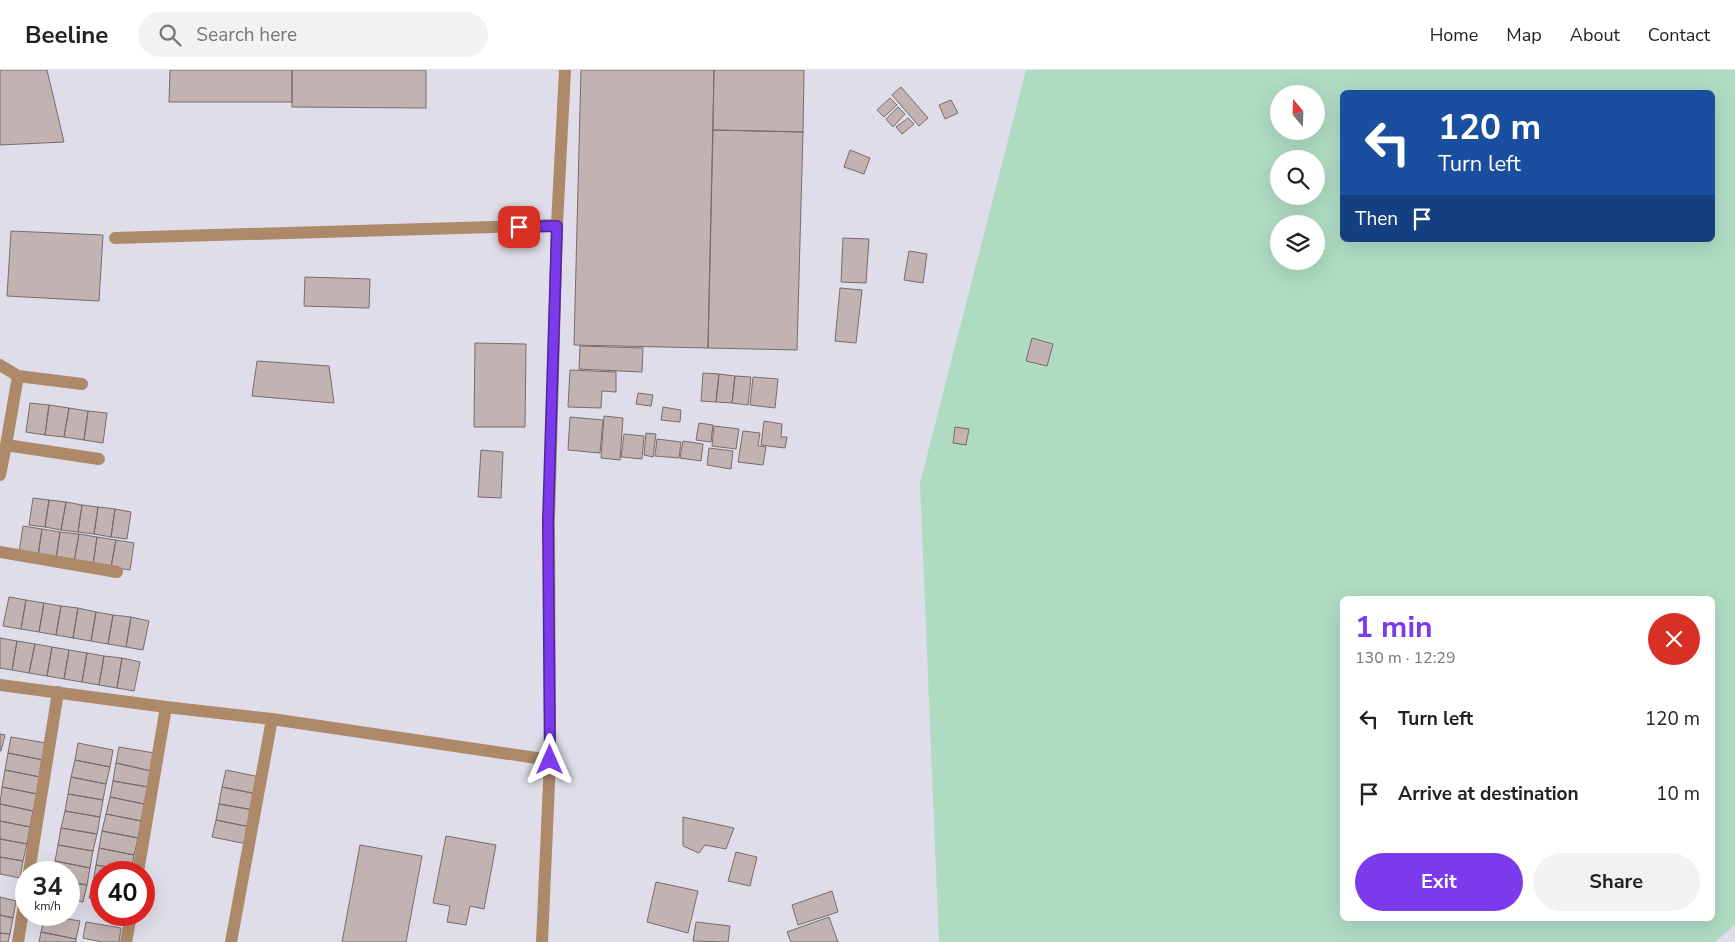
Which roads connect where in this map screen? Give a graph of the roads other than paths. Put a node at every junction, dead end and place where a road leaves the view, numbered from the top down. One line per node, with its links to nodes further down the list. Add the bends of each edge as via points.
1 (565, 70): 2 (street)
2 (557, 226): 3 (street); 16 (street, via 548,521)
3 (115, 238)
4 (0, 365): 5 (street)
5 (18, 376): 6 (street); 7 (street)
6 (82, 384)
7 (6, 445): 8 (street); 9 (street)
8 (99, 459)
9 (0, 475)
10 (0, 552): 11 (street)
11 (117, 572)
12 (0, 685): 13 (street)
13 (58, 692): 14 (street); 17 (street)
14 (166, 707): 15 (street); 18 (street)
15 (272, 719): 16 (street); 23 (street)
16 (550, 760): 24 (street)
17 (31, 861)
18 (140, 861)
19 (21, 926): 21 (street)
20 (129, 926): 22 (street)
21 (18, 942)
22 (126, 942)
23 (231, 942)
24 (542, 942)

